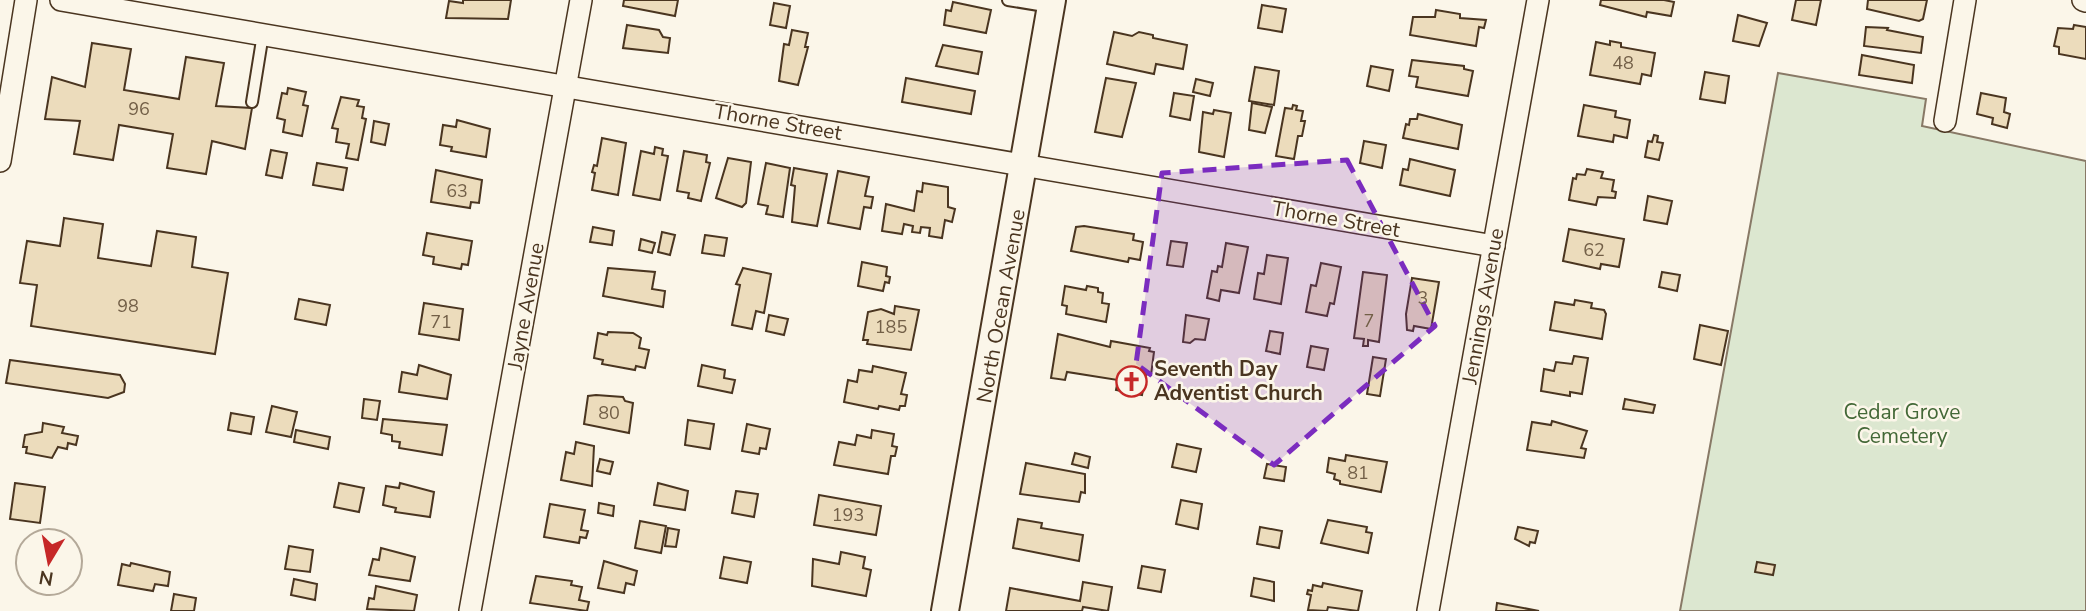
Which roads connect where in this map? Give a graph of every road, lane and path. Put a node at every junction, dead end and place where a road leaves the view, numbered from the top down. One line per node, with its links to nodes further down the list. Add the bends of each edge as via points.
1 (26, 0): 12 (street)
2 (61, 0): 8 (street, Thorne Street)
3 (581, 0): 9 (street, Jayne Avenue)
4 (1008, 0): 7 (lane)
5 (1538, 0): 14 (street, Jennings Avenue)
6 (1965, 0): 11 (street)
7 (1052, 4): 13 (street, North Ocean Avenue)
8 (263, 34): 9 (street, Thorne Street); 10 (lane)
9 (566, 86): 13 (street, Thorne Street); 15 (street, Jayne Avenue)
10 (252, 102)
11 (1945, 121)
12 (0, 161)
13 (1024, 165): 14 (street, Thorne Street); 16 (street, North Ocean Avenue)
14 (1494, 246): 17 (street, Jennings Avenue)
15 (470, 611)
16 (945, 611)
17 (1428, 611)

